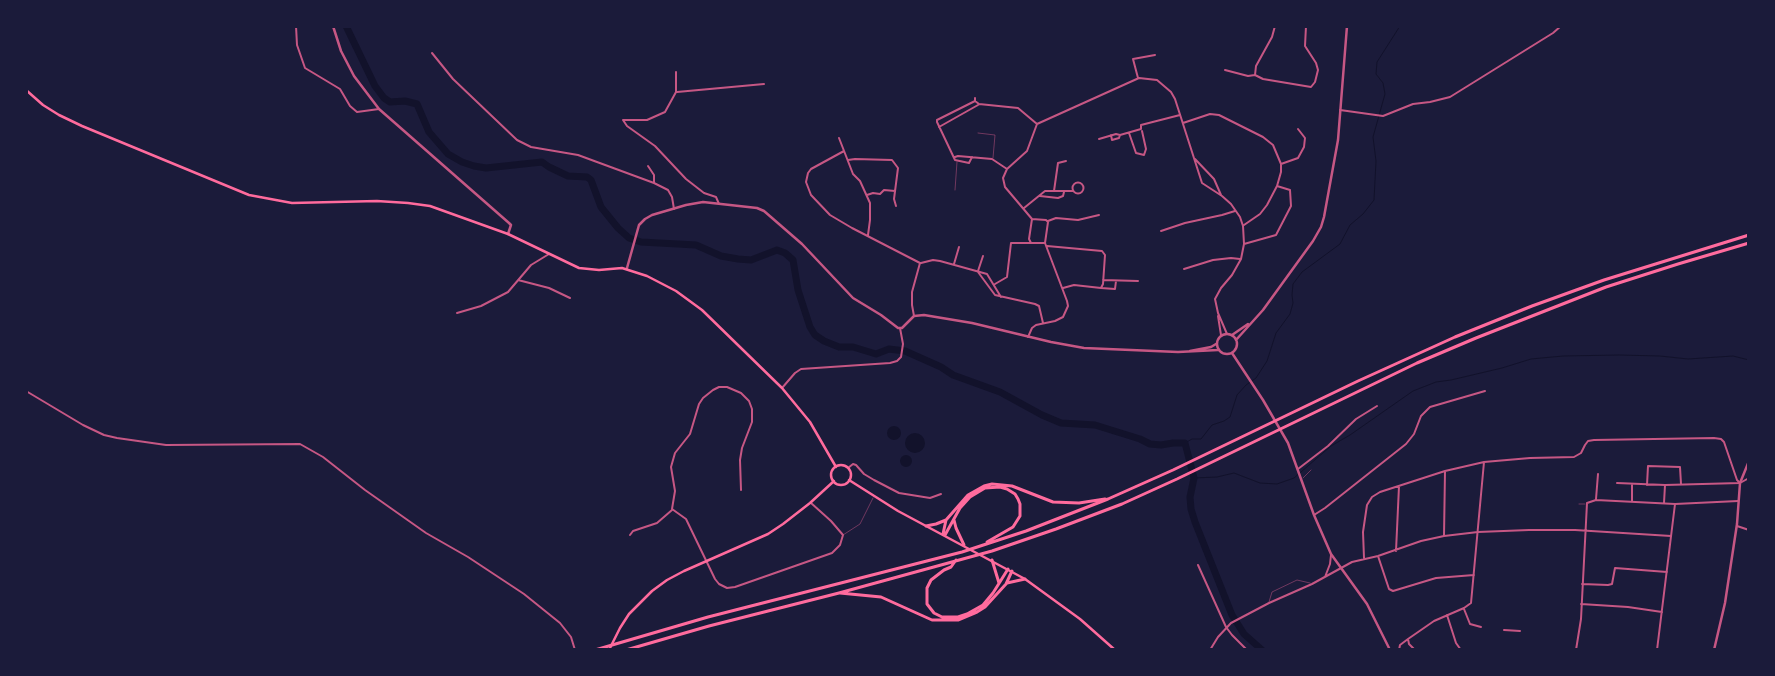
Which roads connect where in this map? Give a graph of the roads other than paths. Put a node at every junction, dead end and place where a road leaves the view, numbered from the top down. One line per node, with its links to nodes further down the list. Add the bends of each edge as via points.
1 (296, 26): 17 (street, via 297,45 305,68 340,89 357,112)
2 (333, 26): 17 (street, via 354,76)
3 (1275, 26): 11 (street)
4 (1306, 26): 11 (street, via 1305,46 1317,67 1314,85 1308,87 1263,80)
5 (1347, 26): 18 (street)
6 (1561, 26): 18 (street, via 1450,96 1413,104 1383,116)
7 (432, 53): 42 (street, via 452,79 517,140 532,147 578,155)
8 (1155, 55): 12 (street, via 1133,59)
9 (1225, 70): 11 (street)
10 (676, 72): 15 (street)
11 (1255, 75)
12 (1139, 78): 19 (street, via 1157,80 1165,85 1175,98); 21 (street)
13 (764, 84): 15 (street)
14 (26, 90): 62 (main road, via 59,116 249,195 292,203 377,201 421,204)
15 (676, 92): 52 (street, via 665,112 647,120 623,120 686,179 704,193 716,197)
16 (979, 104): 21 (street, via 1018,108); 22 (street); 22 (street, via 975,100 937,120)
17 (379, 109): 62 (street, via 509,223)
18 (1340, 110): 91 (street, via 1334,165 1321,227 1264,310)
19 (1180, 115): 20 (street); 24 (street, via 1141,126)
20 (1183, 123): 33 (street); 39 (street, via 1210,114 1219,115 1273,145)
21 (1037, 124): 41 (street, via 1026,151)
22 (939, 126): 34 (street)
23 (1298, 129): 39 (street, via 1305,138 1304,147 1298,158)
24 (1142, 130): 26 (street); 26 (street, via 1144,155 1136,153)
25 (978, 133): 35 (lane, via 995,135)
26 (1129, 133): 28 (street)
27 (1111, 135): 28 (street); 28 (street, via 1112,140); 30 (street)
28 (1120, 135)
29 (839, 138): 31 (street)
30 (1099, 139)
31 (844, 151): 36 (street); 64 (street, via 812,169 806,182 811,195 830,214)
32 (972, 157): 34 (street); 35 (street); 38 (street, via 969,163)
33 (1193, 157): 51 (street, via 1214,179); 51 (street, via 1202,183)
34 (955, 158): 38 (street)
35 (992, 159): 41 (street)
36 (848, 160): 45 (street, via 892,160 898,168); 49 (street)
37 (1066, 161): 47 (street, via 1058,163)
38 (958, 162): 44 (lane)
39 (1280, 164): 43 (street)
40 (648, 166): 42 (street, via 654,175)
41 (1007, 170): 54 (street, via 1003,178 1005,187)
42 (654, 183): 55 (street, via 668,190)
43 (1277, 186): 60 (street, via 1260,214); 66 (street, via 1290,190 1291,206 1276,235)
44 (955, 190)
45 (895, 191): 49 (street, via 884,190 880,194); 53 (street)
46 (1073, 191): 46 (street, via 1080,194 1082,185 1074,184); 48 (street)
47 (1054, 192): 48 (street); 50 (street, via 1045,191)
48 (1064, 192): 50 (street, via 1058,198)
49 (867, 195): 64 (street, via 871,211)
50 (1039, 196): 54 (street)
51 (1222, 196): 56 (street)
52 (719, 204): 55 (street, via 703,202); 92 (street, via 764,211 802,244 853,298)
53 (896, 206)
54 (1024, 208): 58 (street)
55 (674, 209): 75 (street, via 645,219 639,226)
56 (1236, 210): 60 (street); 61 (street)
57 (1099, 215): 59 (street, via 1078,220 1056,218)
58 (1032, 219): 59 (street); 65 (street)
59 (1048, 221): 68 (street)
60 (1243, 226): 66 (street)
61 (1161, 231)
62 (508, 234): 70 (main road)
63 (1749, 235): 128 (highway, via 1532,306 1414,355)
64 (867, 236): 73 (street)
65 (1031, 243): 68 (street); 82 (street, via 1011,243 1007,277)
66 (1244, 244): 72 (street)
67 (1749, 244): 157 (highway, via 1642,275 1562,303 1417,363 1122,504 992,551)
68 (1046, 245): 79 (street, via 1102,250 1105,254); 83 (street)
69 (959, 247): 74 (street)
70 (550, 253): 75 (main road, via 585,270); 78 (street, via 531,265)
71 (983, 256): 77 (street)
72 (1241, 259): 76 (street, via 1213,260); 88 (street, via 1217,294)
73 (920, 263): 74 (street, via 933,260); 89 (street, via 912,292)
74 (954, 265): 77 (street)
75 (627, 268): 102 (main road, via 656,280 691,301)
76 (1184, 269)
77 (978, 272): 82 (street, via 987,274); 85 (street, via 994,296)
78 (518, 280): 86 (street, via 549,288); 87 (street, via 495,300)
79 (1103, 280): 80 (street); 84 (street)
80 (1116, 281): 81 (street); 84 (street, via 1115,289)
81 (1138, 282)
82 (995, 285): 85 (street)
83 (1063, 288): 84 (street); 90 (street, via 1067,301 1065,314 1060,319)
84 (1101, 288)
85 (1001, 297): 90 (street, via 1035,304)
86 (570, 298)
87 (457, 313)
88 (1218, 314): 93 (street); 94 (street)
89 (914, 316): 92 (street); 96 (street, via 940,316)
90 (1043, 323): 96 (street, via 1034,326)
91 (1249, 324): 95 (street); 97 (street)
92 (900, 328): 102 (street, via 903,344 897,362 801,370)
93 (1227, 334): 94 (street); 95 (street)
94 (1221, 335): 98 (street)
95 (1232, 335): 97 (street)
96 (1028, 336): 100 (street, via 1084,348)
97 (1236, 340): 101 (street)
98 (1216, 344): 99 (street); 100 (street)
99 (1218, 350): 100 (street); 101 (street)
100 (1184, 352)
101 (1232, 353): 110 (street, via 1281,430)
102 (782, 388): 108 (main road, via 810,422)
103 (26, 390): 182 (street, via 83,425 104,435 123,439 184,445 300,444 323,456 419,528 524,594 560,623)
104 (1485, 391): 138 (street, via 1430,407 1421,416 1406,444)
105 (1377, 406): 110 (street, via 1356,419)
106 (1749, 461): 118 (street)
107 (1484, 462): 112 (street); 118 (street, via 1574,457 1581,453 1588,441 1594,440 1714,438 1724,442); 145 (street)
108 (836, 467): 109 (main road); 117 (main road, via 832,473)
109 (848, 468): 116 (main road); 126 (street, via 856,465 864,474 900,493 930,498)
110 (1298, 469): 115 (street)
111 (1311, 470): 115 (lane)
112 (1445, 471): 122 (street); 149 (street)
113 (1598, 474): 129 (street)
114 (1749, 478): 118 (street)
115 (1302, 479): 138 (street)
116 (849, 480): 117 (main road, via 842,484); 127 (main road)
117 (834, 481): 133 (main road)
118 (1740, 483): 121 (street); 130 (street)
119 (1617, 484): 120 (street)
120 (1632, 484): 123 (street); 132 (street)
121 (1681, 484): 123 (street, via 1680,467 1648,466); 124 (street)
122 (1399, 485): 153 (street); 156 (street, via 1372,497 1367,505)
123 (1647, 485): 124 (street)
124 (1665, 485): 135 (street)
125 (741, 490): 137 (street, via 740,460 752,422 752,409 742,393 719,387 699,404 690,434 672,460 675,491)
126 (941, 494)
127 (874, 497): 141 (main road); 147 (lane, via 860,524)
128 (1108, 499): 139 (highway, via 1053,502 1012,486 992,484 968,495); 152 (highway)
129 (1596, 500): 131 (street); 132 (street)
130 (1739, 501): 136 (street); 142 (street)
131 (1587, 502): 134 (lane); 144 (street)
132 (1632, 502): 135 (street)
133 (810, 503): 147 (street); 159 (main road, via 768,534)
134 (1579, 504)
135 (1664, 504): 136 (street)
136 (1675, 504): 150 (street)
137 (672, 510): 146 (street, via 657,523); 159 (street, via 686,519)
138 (1314, 515): 154 (street)
139 (946, 520): 141 (highway); 148 (highway)
140 (954, 520): 148 (highway); 151 (highway); 152 (highway, via 964,502 977,492 992,487 1011,491 1020,504 1017,522)
141 (926, 526): 148 (main road)
142 (1737, 526): 143 (street); 195 (street)
143 (1749, 530)
144 (1585, 531): 145 (street); 150 (street); 170 (street)
145 (1478, 532): 149 (street); 164 (street)
146 (630, 534)
147 (843, 535): 159 (street, via 832,554 735,587 718,584)
148 (944, 535): 151 (main road)
149 (1444, 536): 153 (street)
150 (1671, 536): 163 (street)
151 (964, 545): 158 (main road)
152 (983, 545): 183 (highway)
153 (1396, 551): 155 (street)
154 (1331, 554): 161 (street); 165 (street)
155 (1378, 556): 156 (street); 164 (street, via 1392,592 1436,578)
156 (1364, 558): 161 (street)
157 (957, 560): 167 (highway, via 931,580 926,588 927,604 938,615 958,617 976,610 989,599); 171 (highway)
158 (992, 560): 162 (main road); 167 (highway)
159 (706, 562): 184 (main road, via 652,591 620,628)
160 (1198, 565): 177 (street)
161 (1342, 568): 165 (street); 189 (street, via 1367,604)
162 (1010, 570): 166 (main road); 167 (highway); 168 (highway)
163 (1667, 572): 170 (street, via 1615,568 1612,584); 175 (street)
164 (1474, 575): 174 (street, via 1471,603)
165 (1325, 577): 169 (street)
166 (1025, 579): 168 (highway); 186 (main road, via 1080,619)
167 (999, 583)
168 (1006, 584): 171 (highway, via 977,612 958,620 945,621 921,616 880,597)
169 (1312, 584): 172 (street); 172 (lane, via 1297,580 1272,592)
170 (1582, 584): 173 (street)
171 (839, 593): 185 (highway)
172 (1269, 602): 177 (street)
173 (1581, 604): 175 (street); 193 (street)
174 (1464, 608): 176 (street); 178 (street, via 1470,624)
175 (1662, 612): 194 (street)
176 (1447, 615): 181 (street); 192 (street)
177 (1226, 627): 187 (street); 188 (street)
178 (1481, 627)
179 (1504, 630): 180 (street)
180 (1520, 631)
181 (1408, 638): 190 (street); 191 (street)
182 (576, 650)
183 (595, 650)
184 (609, 650)
185 (626, 650)
186 (1115, 650)
187 (1210, 650)
188 (1247, 650)
189 (1390, 650)
190 (1399, 650)
191 (1415, 650)
192 (1461, 650)
193 (1576, 650)
194 (1658, 650)
195 (1714, 650)

